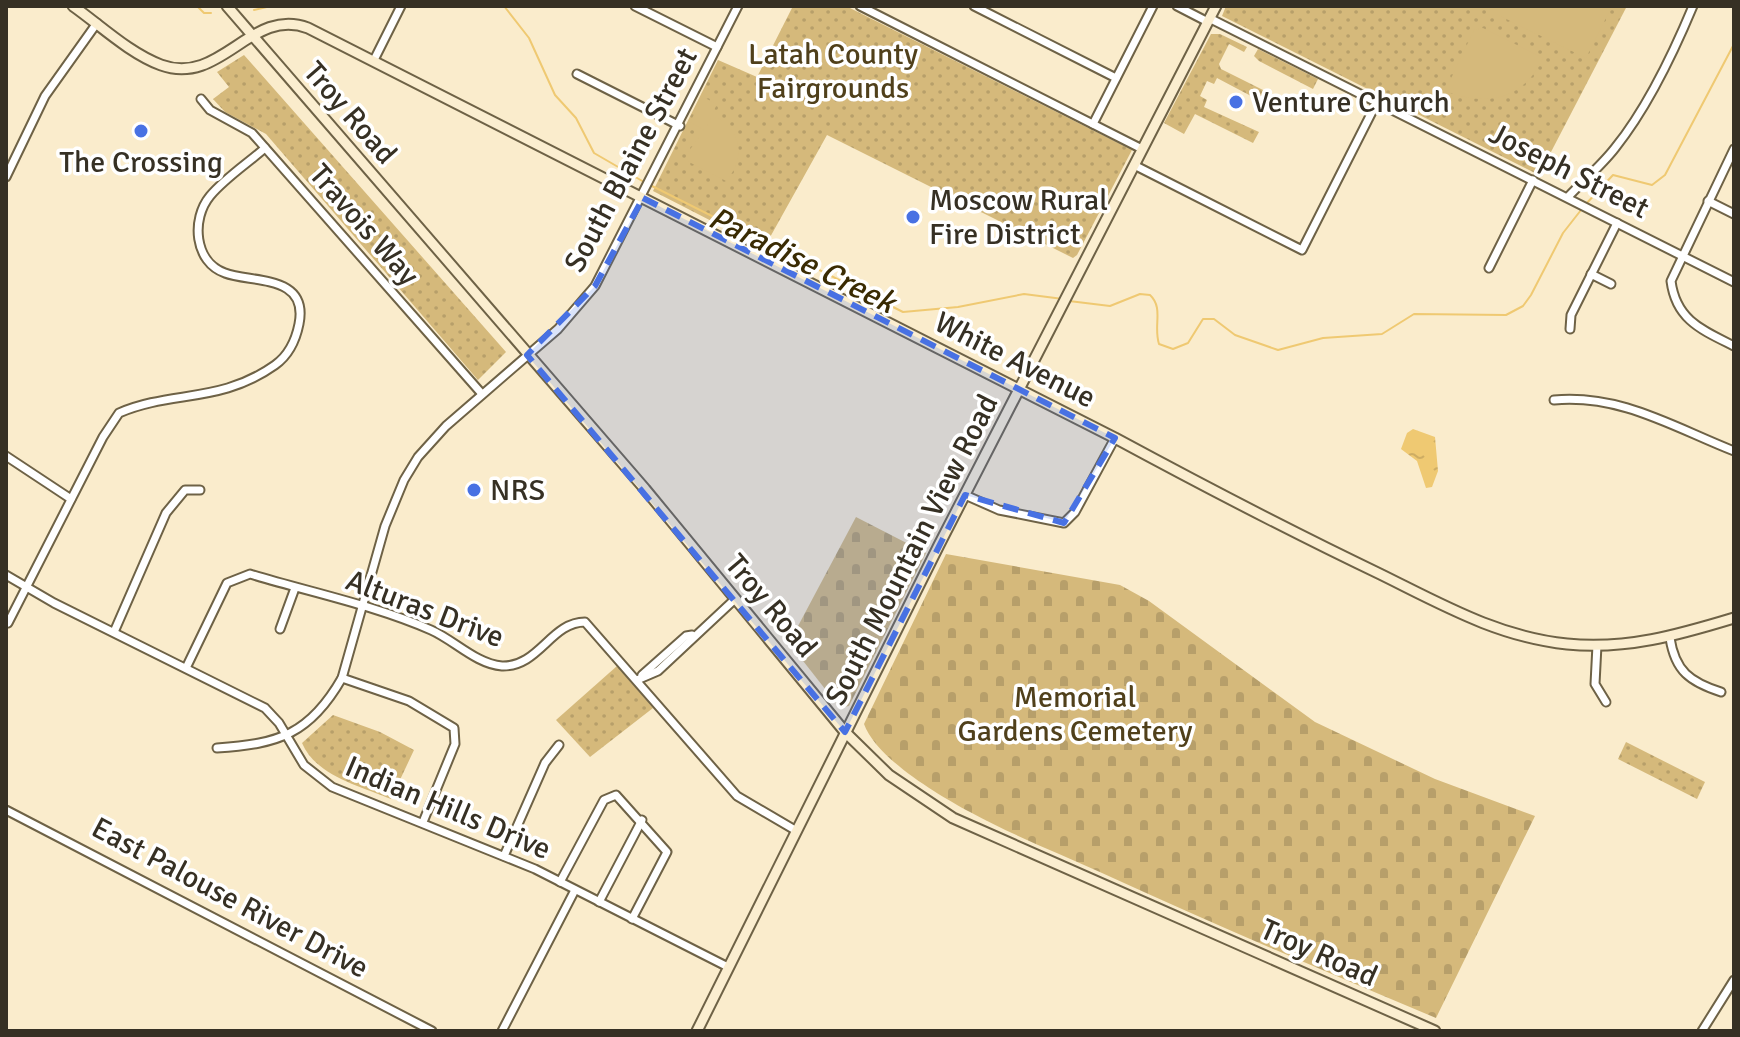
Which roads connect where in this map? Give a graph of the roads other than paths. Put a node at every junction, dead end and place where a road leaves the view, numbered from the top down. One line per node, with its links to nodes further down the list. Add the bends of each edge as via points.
1 (73, 6): 13 (street, White Avenue)
2 (227, 6): 14 (street, Troy Road)
3 (401, 6): 16 (street)
4 (635, 6): 15 (street)
5 (738, 6): 15 (street, South Blaine Street)
6 (860, 6): 21 (street)
7 (974, 6): 18 (street)
8 (1153, 6): 18 (street)
9 (1177, 6): 12 (street, Joseph Street)
10 (1216, 6): 12 (street, South Mountain View Road)
11 (1693, 6): 30 (street, via 1630,126)
12 (1208, 20): 20 (street, Joseph Street); 24 (street, South Mountain View Road)
13 (97, 23): 14 (street, White Avenue, via 140,54 179,68 208,64); 27 (street, via 45,96)
14 (252, 37): 16 (street, White Avenue, via 267,26 295,24); 41 (street, Troy Road)
15 (717, 47): 22 (street, South Blaine Street)
16 (374, 60): 29 (street, White Avenue)
17 (577, 74): 22 (street)
18 (1116, 78): 21 (street)
19 (201, 99): 23 (street, Travois Way, via 210,110 252,133)
20 (1377, 102): 26 (street, via 1302,250); 28 (street, Joseph Street)
21 (1093, 124): 24 (street)
22 (680, 126): 29 (street, South Blaine Street)
23 (265, 148): 43 (street, Travois Way); 50 (street, via 210,196 197,228 198,240 216,269 272,280 293,296 300,317 290,349 275,365 236,387 119,413)
24 (1142, 149): 26 (street, South Mountain View Road)
25 (1734, 149): 31 (street)
26 (1134, 165): 42 (street, South Mountain View Road)
27 (7, 172)
28 (1533, 180): 30 (street, Joseph Street); 35 (street)
29 (644, 195): 41 (street, South Blaine Street, via 595,286); 42 (street, White Avenue)
30 (1568, 197): 33 (street, Joseph Street)
31 (1708, 201): 32 (street); 34 (street)
32 (1734, 214)
33 (1617, 223): 34 (street, Joseph Street); 36 (street)
34 (1681, 255): 37 (street, Joseph Street); 40 (street, via 1671,281 1679,310 1690,323)
35 (1489, 268)
36 (1591, 274): 38 (street); 39 (street, via 1571,315)
37 (1734, 282)
38 (1611, 284)
39 (1570, 329)
40 (1734, 346)
41 (527, 355): 43 (street, South Blaine Street); 54 (street, Troy Road)
42 (1021, 391): 45 (street, White Avenue); 49 (street, South Mountain View Road)
43 (482, 394): 55 (street, South Blaine Street, via 446,426 404,480)
44 (1554, 400): 46 (street, via 1589,398 1627,406)
45 (1115, 438): 49 (street, via 1064,523 1022,516); 61 (street, White Avenue, via 1483,624 1545,641)
46 (1734, 451)
47 (6, 456): 50 (street)
48 (200, 490): 59 (street, via 185,490 166,513)
49 (965, 495): 67 (street, South Mountain View Road)
50 (71, 499): 52 (street)
51 (6, 575): 52 (street, Indian Hills Drive)
52 (26, 587): 57 (street); 59 (street, Indian Hills Drive)
53 (295, 588): 55 (street, Alturas Drive); 58 (street); 62 (street, Alturas Drive, via 250,574 227,583)
54 (734, 600): 64 (street); 67 (street, Troy Road)
55 (362, 607): 63 (street, South Blaine Street); 64 (street, Alturas Drive, via 432,631 487,663 502,666 530,659 565,627 585,622)
56 (1734, 618): 60 (street, White Avenue)
57 (8, 623)
58 (280, 629)
59 (114, 632): 62 (street, Indian Hills Drive)
60 (1670, 638): 61 (street, White Avenue); 65 (street, via 1683,674)
61 (1597, 645): 66 (street, via 1595,684)
62 (186, 668): 68 (street, Indian Hills Drive, via 265,708)
63 (342, 678): 68 (street, South Blaine Street, via 318,713); 73 (street, via 409,701 454,728 455,744)
64 (637, 680): 74 (street, Alturas Drive, via 737,796)
65 (1721, 692)
66 (1606, 702)
67 (845, 732): 74 (street, South Mountain View Road); 86 (street, Troy Road, via 889,775 953,818)
68 (286, 737): 70 (street, South Blaine Street, via 265,745); 73 (street, Indian Hills Drive, via 304,765 332,787)
69 (559, 745): 75 (street, via 545,763)
70 (217, 748)
71 (6, 810): 83 (street, East Palouse River Drive)
72 (642, 820): 76 (street, via 624,800 610,795); 78 (street); 79 (street, via 667,852)
73 (423, 822): 75 (street, Indian Hills Drive)
74 (795, 830): 80 (street, South Mountain View Road)
75 (504, 856): 76 (street, Indian Hills Drive)
76 (560, 882): 77 (street, Indian Hills Drive)
77 (575, 890): 78 (street, Indian Hills Drive); 84 (street)
78 (599, 902): 79 (street, Indian Hills Drive)
79 (632, 919): 80 (street, Indian Hills Drive)
80 (728, 967): 85 (street, South Mountain View Road)
81 (1734, 980): 82 (street)
82 (1730, 991): 87 (street)
83 (432, 1031)
84 (502, 1031)
85 (697, 1031)
86 (1435, 1031)
87 (1702, 1031)

